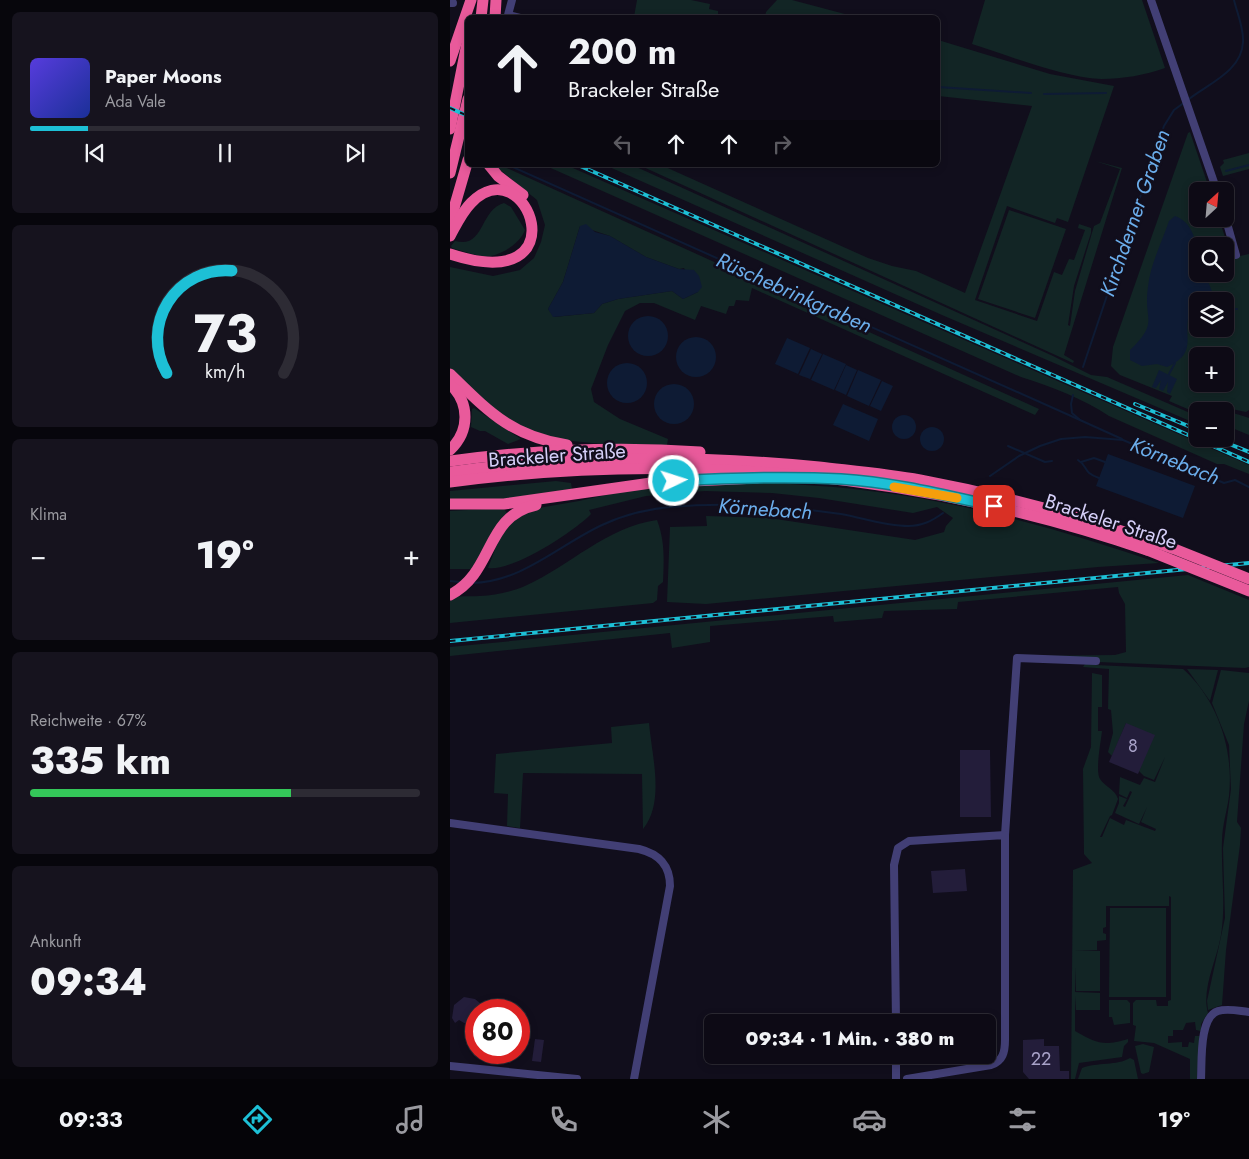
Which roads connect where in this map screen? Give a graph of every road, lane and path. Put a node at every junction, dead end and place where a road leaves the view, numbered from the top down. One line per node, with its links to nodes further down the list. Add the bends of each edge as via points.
1 (472, 0): 6 (highway); 7 (highway)
2 (483, 0): 8 (highway)
3 (496, 0): 9 (highway)
4 (512, 0): 10 (street)
5 (1151, 0): 19 (street)
6 (467, 15)
7 (470, 15)
8 (481, 15)
9 (495, 15)
10 (508, 15)
11 (465, 19): 13 (highway)
12 (465, 53): 15 (highway)
13 (450, 61)
14 (465, 110): 18 (highway)
15 (450, 128)
16 (466, 167): 20 (highway)
17 (490, 167): 24 (highway, via 530,202 538,224 536,238 528,254 514,264 483,267)
18 (450, 173)
19 (1214, 182)
20 (450, 222)
21 (1228, 228): 23 (street)
22 (450, 236): 24 (highway, via 471,204 489,193 502,192 514,196 524,204 533,227 525,249 514,258 495,262)
23 (1236, 255)
24 (453, 258)
25 (450, 374): 27 (highway, via 511,428 538,440)
26 (450, 384): 28 (highway, via 462,400 466,419 461,436)
27 (591, 449): 29 (highway); 30 (highway, via 648,448 795,461)
28 (450, 450)
29 (450, 462)
30 (817, 467): 31 (highway, Brackeler Straße, via 637,458 538,462); 36 (highway, Brackeler Straße, bridge, via 919,480 1008,498 1172,548)
31 (450, 472)
32 (841, 479): 33 (highway, Brackeler Straße, via 780,472 664,468 563,471); 34 (highway, via 697,480 651,483); 37 (highway, Brackeler Straße, bridge, via 918,490 1080,528 1147,550)
33 (450, 482)
34 (559, 497): 35 (highway, via 504,504); 38 (highway, via 511,516 500,527 469,582)
35 (450, 504)
36 (1249, 579)
37 (1249, 591)
38 (450, 595)
39 (1096, 661): 41 (street, via 1017,658)
40 (450, 823): 47 (street, via 639,849 654,854 664,863 670,886)
41 (1004, 835): 43 (street, via 909,841 898,848 894,865); 49 (street, via 1004,1055 991,1065)
42 (1249, 1012): 50 (street, via 1217,1011 1210,1017 1205,1026)
43 (896, 1014)
44 (896, 1064): 48 (street)
45 (450, 1066): 46 (street)
46 (577, 1079)
47 (634, 1079)
48 (896, 1079)
49 (907, 1079)
50 (1201, 1079)

